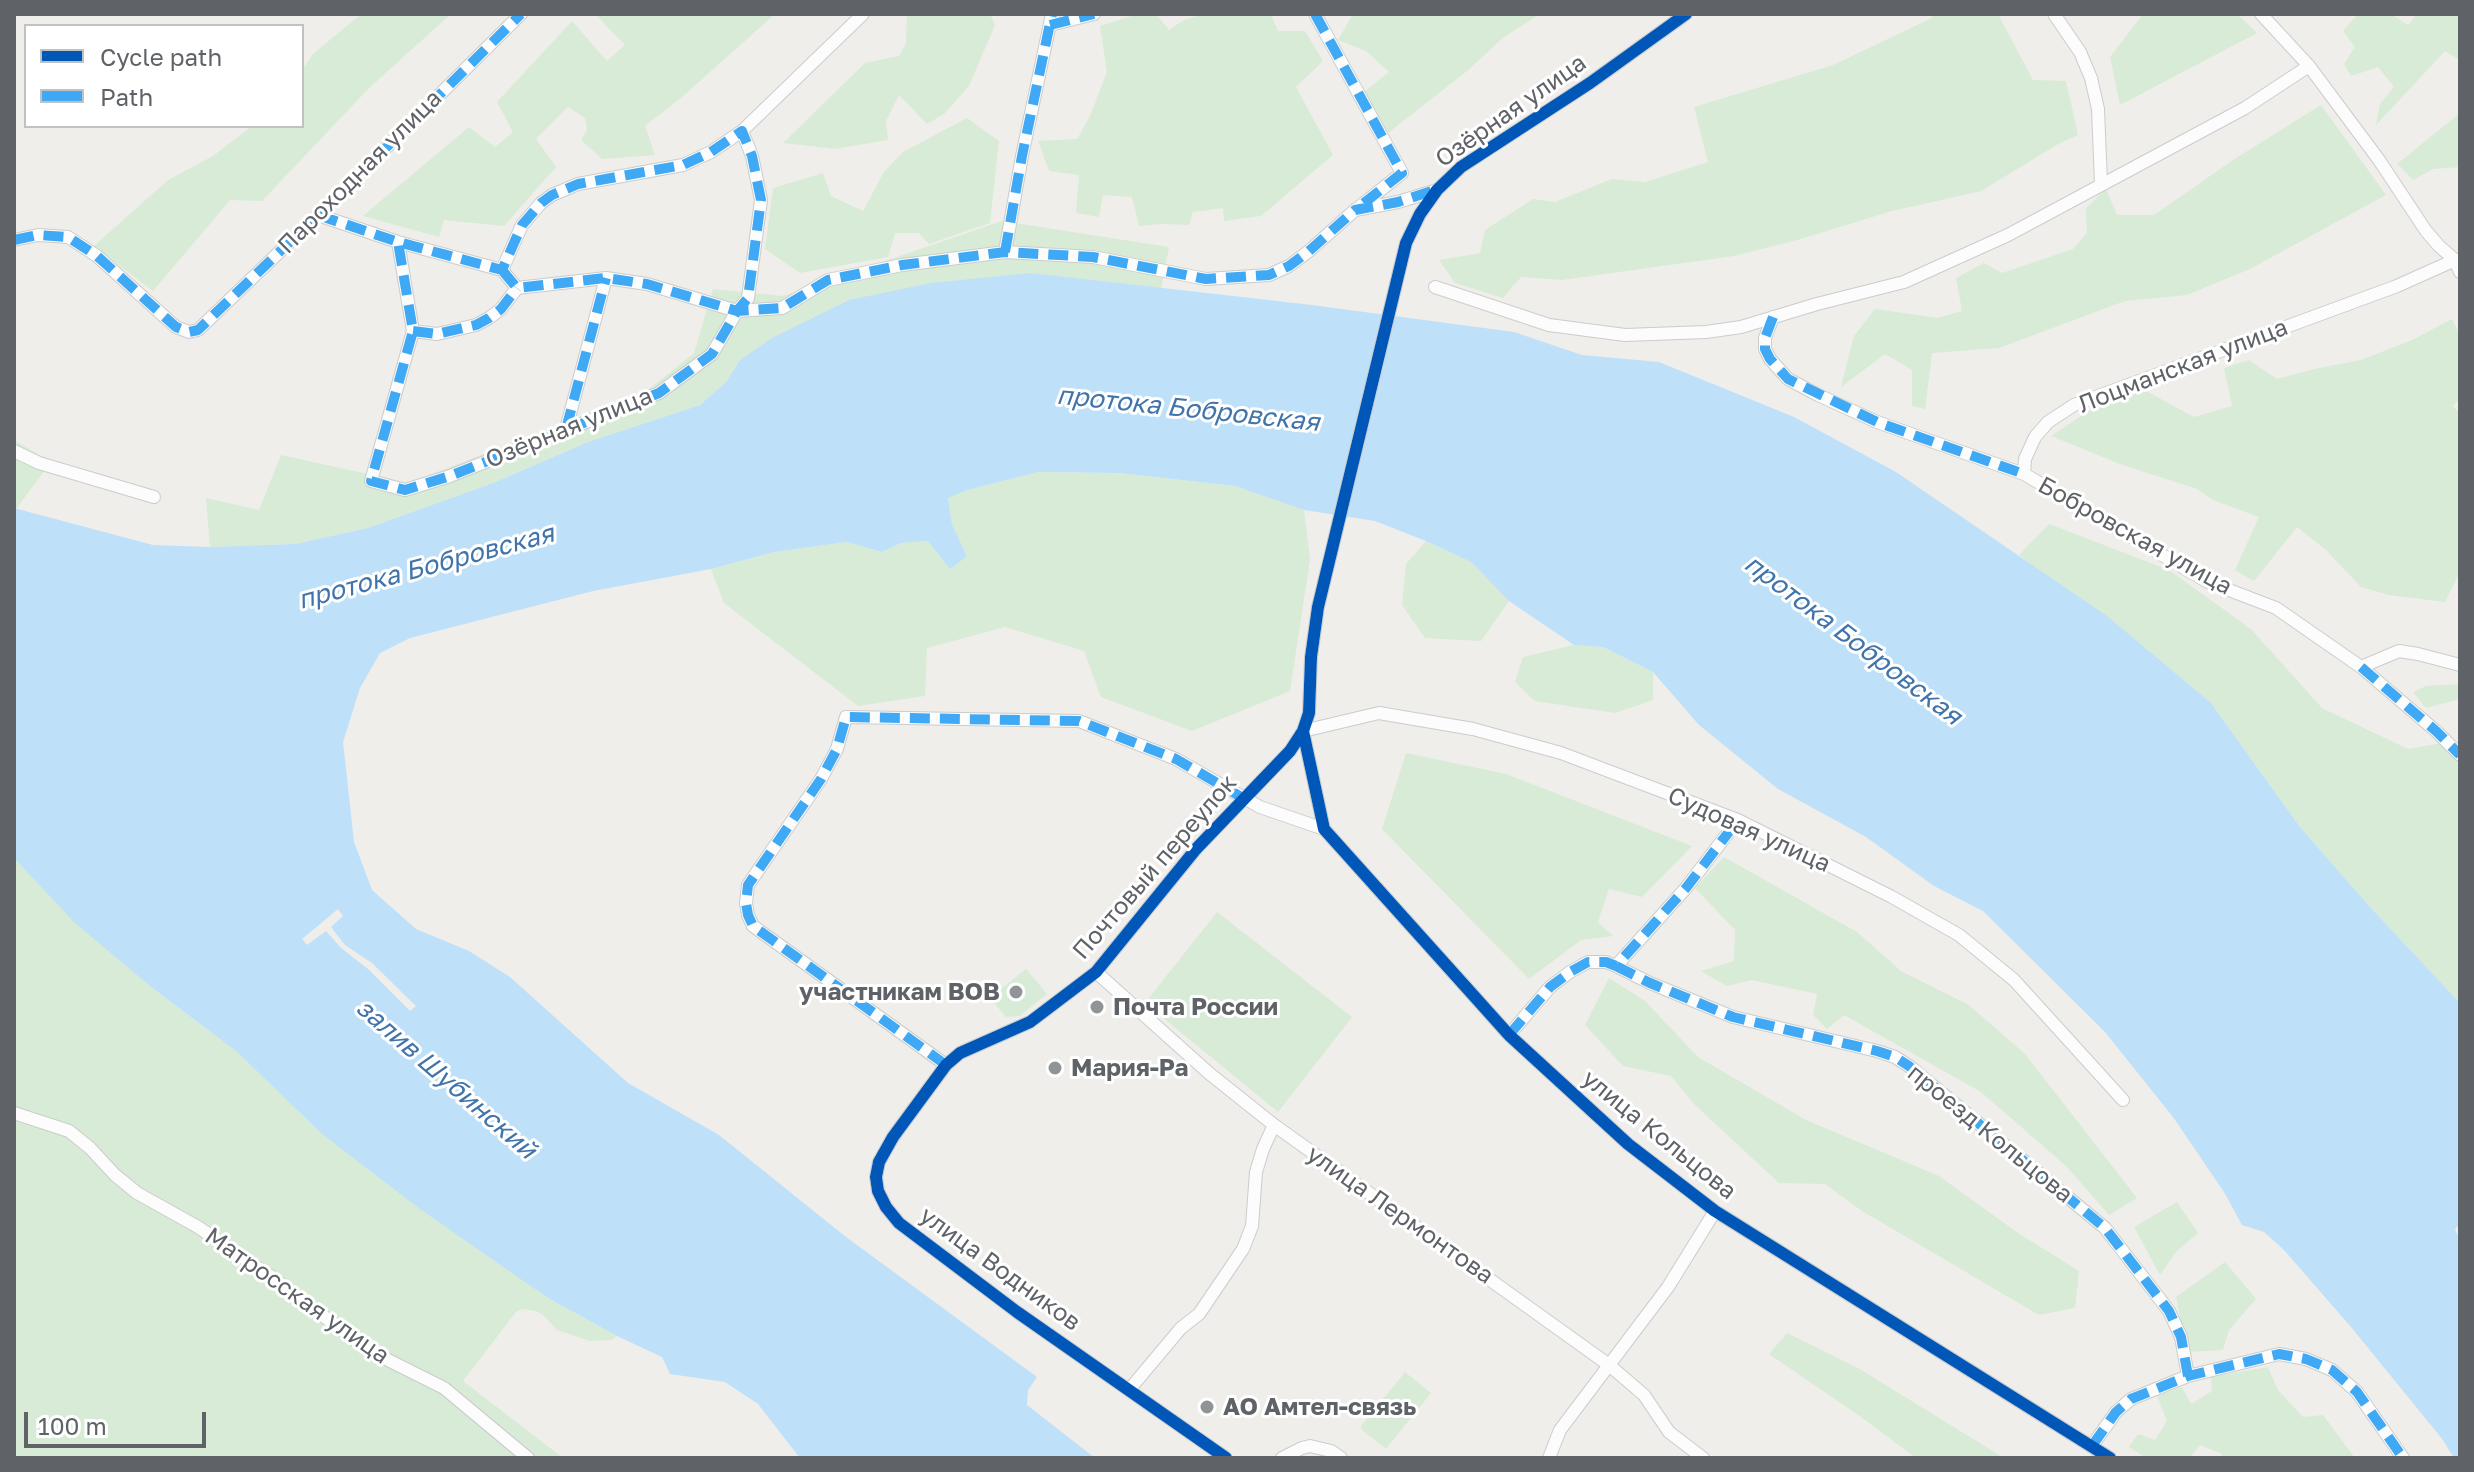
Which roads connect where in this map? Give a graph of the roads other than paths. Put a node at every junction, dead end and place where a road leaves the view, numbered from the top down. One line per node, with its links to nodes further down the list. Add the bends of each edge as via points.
1 (521, 14): 14 (street, Пароходная улица)
2 (863, 14): 10 (street)
3 (1094, 14): 8 (street)
4 (1315, 14): 13 (street, via 1402,173)
5 (1686, 14): 12 (street, Озёрная улица, via 1461,167)
6 (2054, 14): 11 (street, via 2091,78 2098,109)
7 (2261, 14): 9 (street, Лоцманская улица)
8 (1051, 20): 17 (street)
9 (2309, 66): 11 (street, via 2245,108); 18 (street, Лоцманская улица, via 2426,231)
10 (742, 131): 19 (street, via 683,165 578,184 552,195 522,225); 23 (street, Озёрная улица, via 761,200 748,298)
11 (2101, 183): 24 (street, via 2008,235 1904,282)
12 (1437, 190): 13 (street, Озёрная улица); 32 (street, Озёрная улица, via 1406,243 1318,607)
13 (1355, 210): 17 (street, via 1309,251 1269,275 1206,279 1093,257)
14 (318, 215): 15 (street, Пароходная улица, via 198,330 189,332 176,327 68,237); 16 (street)
15 (14, 240)
16 (398, 242): 19 (street); 25 (street)
17 (1005, 252): 23 (street, via 828,280 782,308)
18 (2458, 264): 28 (street, Лоцманская улица, via 2074,405 2035,437)
19 (502, 270): 22 (street)
20 (606, 278): 22 (street); 23 (street, via 647,284); 26 (street)
21 (1435, 287): 24 (street, via 1549,325 1625,335 1706,332)
22 (517, 288): 25 (street, via 501,309 476,325 437,334)
23 (737, 311): 26 (street, Озёрная улица, via 712,354 659,393)
24 (1773, 317): 28 (street, via 1765,349 1788,379 1877,422)
25 (413, 331): 26 (street, Озёрная улица, via 371,481 405,490)
26 (566, 429)
27 (14, 451): 29 (street)
28 (2024, 474): 31 (street, Бобровская улица, via 2208,582 2276,608)
29 (154, 497)
30 (2460, 665): 31 (street, via 2399,651)
31 (2361, 667): 33 (street, Бобровская улица)
32 (1303, 731): 34 (street, Почтовый переулок); 35 (street, Судовая улица, via 1379,713 1473,729 1561,753); 36 (street, улица Кольцова)
33 (2460, 755)
34 (1243, 798): 36 (street); 38 (street, Почтовый переулок); 40 (street, via 1176,759 1079,721 846,717 821,779 748,885 748,915 753,926)
35 (1738, 820): 37 (street); 41 (street, Судовая улица, via 1959,935 2014,980)
36 (1324, 829): 39 (street, улица Кольцова)
37 (1616, 966): 39 (street, проезд Кольцова, via 1588,962 1570,972); 46 (street, проезд Кольцова, via 1733,1017 1877,1051 1909,1066 2105,1228 2169,1311 2181,1337)
38 (1096, 972): 40 (street, Почтовый переулок, via 1030,1022 960,1053); 43 (street, улица Лермонтова)
39 (1509, 1035): 44 (street, улица Кольцова, via 1628,1144)
40 (946, 1065): 47 (street, улица Водников, via 879,1162 878,1191 886,1207 899,1223 968,1275)
41 (2123, 1100)
42 (14, 1113): 49 (street, Матросская улица, via 69,1131 137,1193 276,1280 368,1350 444,1388)
43 (1274, 1125): 45 (street, улица Лермонтова); 47 (street, via 1256,1172 1252,1226 1243,1249 1199,1314)
44 (1715, 1211): 45 (street, via 1668,1287); 48 (street, улица Кольцова)
45 (1609, 1365): 53 (street, via 1560,1430); 54 (street, улица Лермонтова, via 1644,1395 1669,1432)
46 (2188, 1376): 48 (street, via 2131,1399); 56 (street, via 2279,1354 2306,1359 2332,1370 2357,1392)
47 (1129, 1390): 50 (street, улица Водников)
48 (2092, 1446): 55 (street, улица Кольцова)
49 (528, 1458)
50 (1226, 1458)
51 (1282, 1458): 52 (street, via 1310,1446)
52 (1341, 1458)
53 (1549, 1458)
54 (1703, 1458)
55 (2110, 1458)
56 (2403, 1458)

